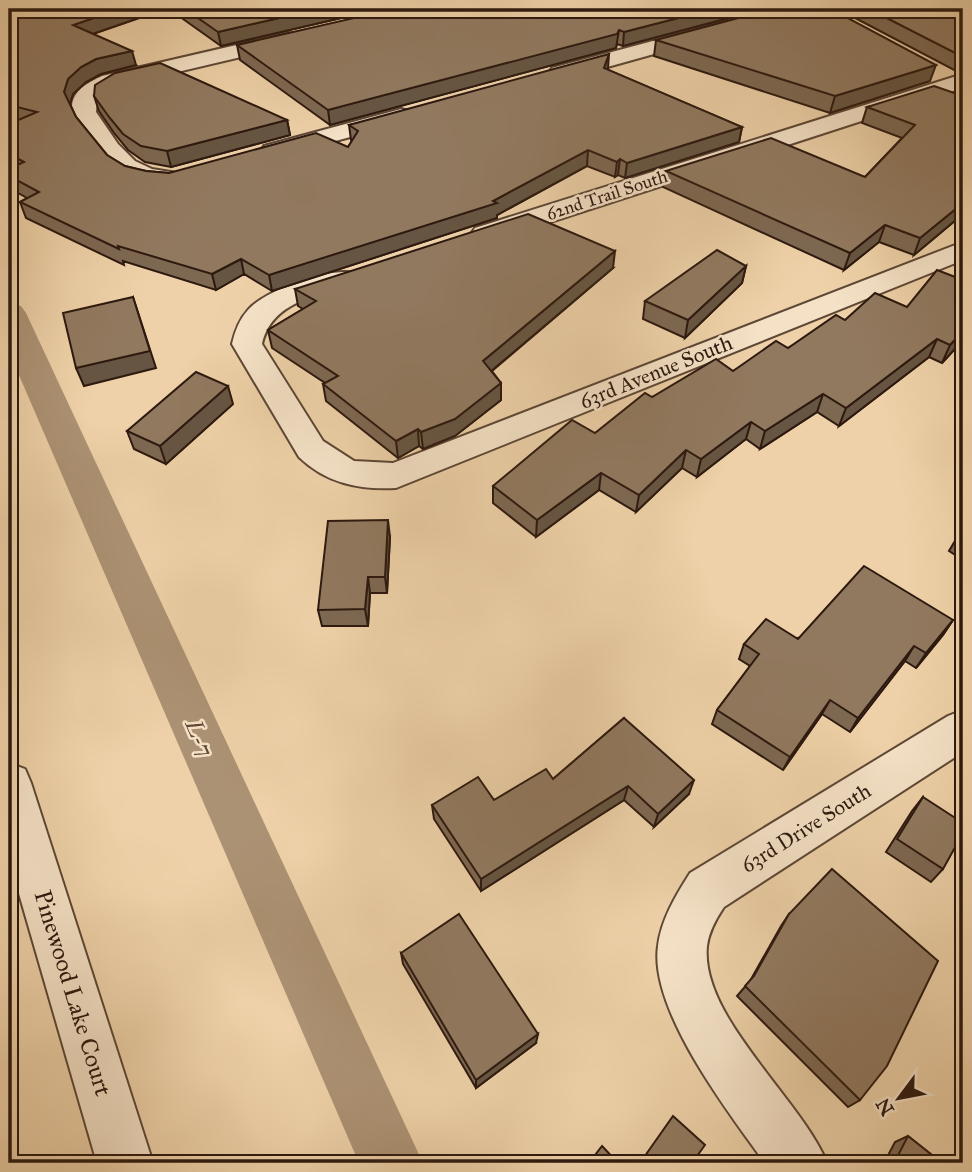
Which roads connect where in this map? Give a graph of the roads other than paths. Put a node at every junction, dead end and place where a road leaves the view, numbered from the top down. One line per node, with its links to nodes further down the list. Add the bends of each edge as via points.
1 (794, 9): 4 (street)
2 (310, 34): 7 (street, via 110,82 87,95 84,112 124,168 153,178)
3 (955, 75): 8 (street, 62nd Trail South)
4 (540, 78)
5 (419, 111): 6 (street)
6 (245, 159)
7 (192, 174)
8 (459, 242)
9 (963, 250): 10 (street, 63rd Avenue South, via 396,475 370,477 345,473 311,449 247,344 248,330 270,305)
10 (368, 271)
11 (963, 729): 14 (street, 63rd Drive South, via 707,890 690,918 682,953 688,992 707,1030)
12 (9, 783): 13 (street, Pinewood Lake Court)
13 (125, 1163)
14 (799, 1163)

